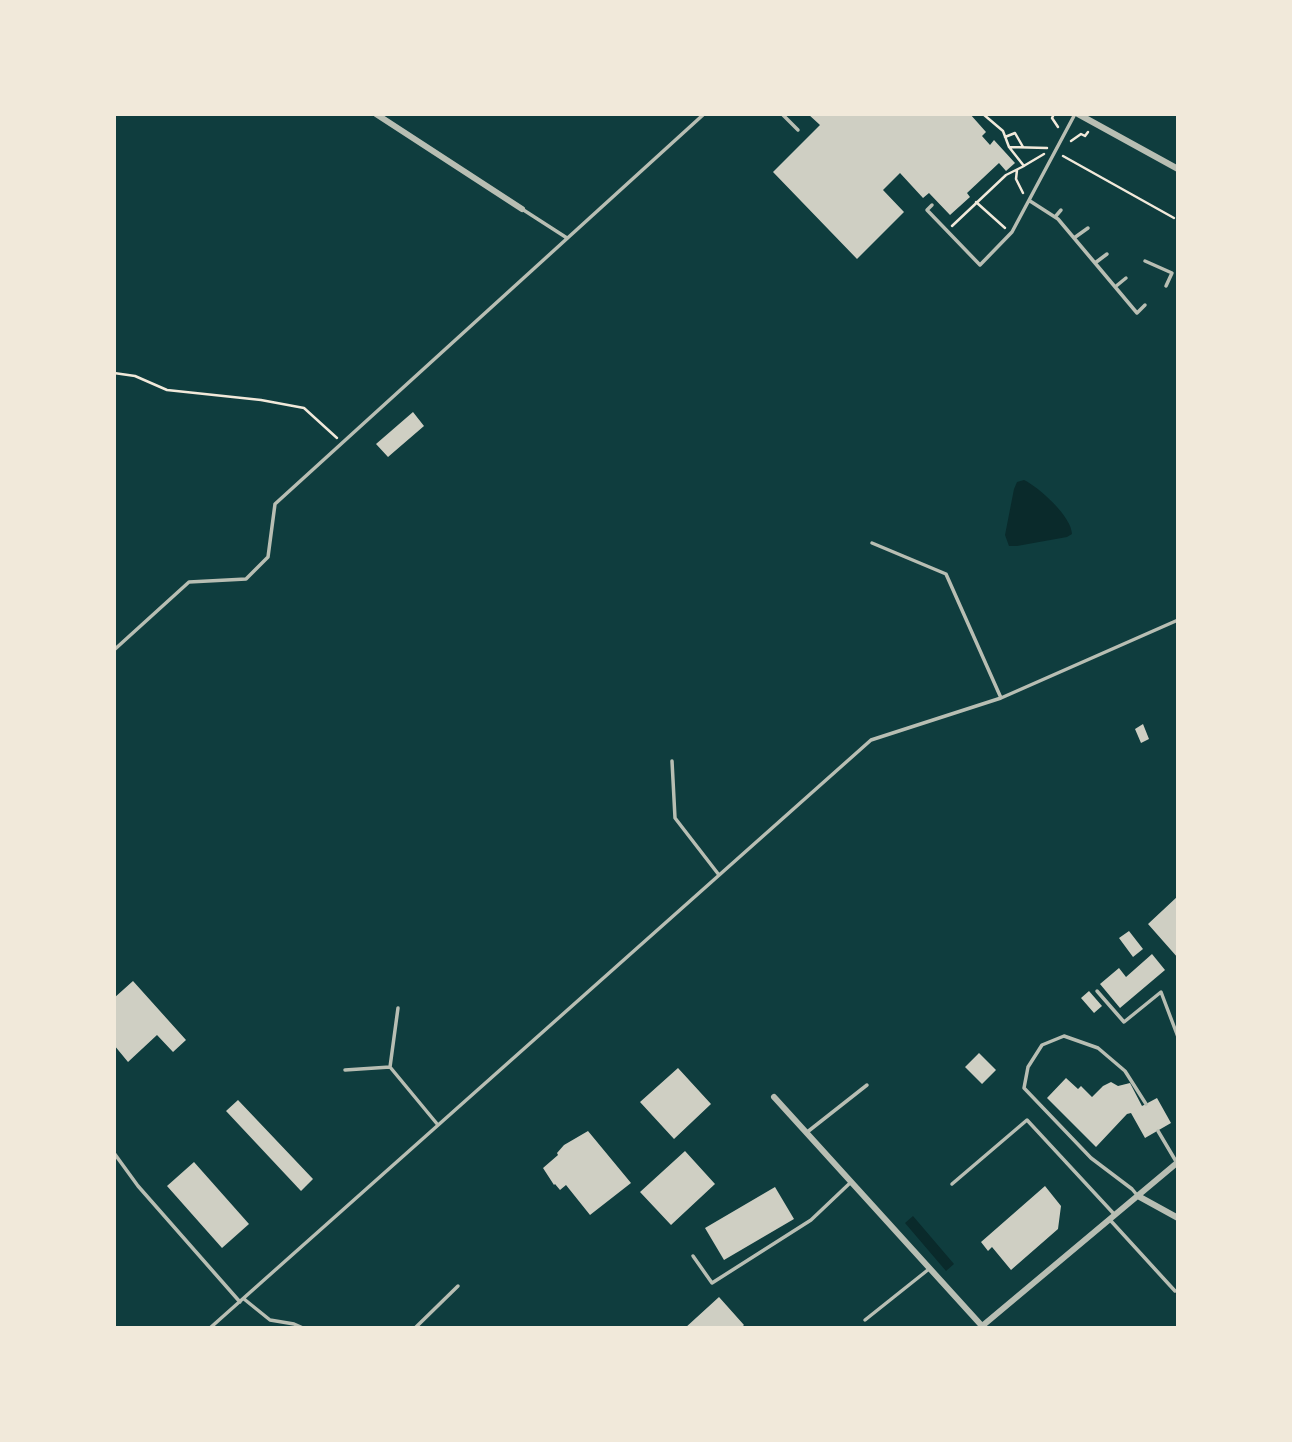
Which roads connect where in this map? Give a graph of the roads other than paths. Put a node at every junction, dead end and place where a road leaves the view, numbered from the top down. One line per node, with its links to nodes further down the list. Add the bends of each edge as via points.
1 (376, 114): 9 (street)
2 (704, 114): 13 (lane)
3 (782, 114): 5 (lane)
4 (1077, 114): 6 (street); 7 (lane)
5 (798, 130)
6 (1178, 169)
7 (1030, 201): 8 (lane, via 1012,232 980,265 928,210); 11 (lane)
8 (932, 205)
9 (522, 209): 13 (lane)
10 (1061, 210): 11 (lane)
11 (1055, 217): 14 (lane)
12 (1088, 228): 14 (lane)
13 (567, 238): 24 (lane, via 275,504 268,557 246,579 189,582)
14 (1074, 239): 17 (lane)
15 (1107, 254): 17 (lane)
16 (1145, 261): 19 (lane, via 1172,273)
17 (1095, 263): 20 (lane)
18 (1126, 278): 20 (lane)
19 (1166, 286)
20 (1115, 288): 21 (lane, via 1137,313)
21 (1145, 305)
22 (872, 543): 25 (lane, via 946,574)
23 (1178, 620): 25 (lane)
24 (114, 650)
25 (1001, 698): 27 (lane, via 871,740)
26 (672, 761): 27 (lane, via 675,818)
27 (719, 875): 36 (lane)
28 (1097, 991): 30 (lane, via 1124,1022 1161,992)
29 (398, 1008): 31 (lane)
30 (1178, 1037)
31 (390, 1067): 32 (lane); 36 (lane)
32 (345, 1070)
33 (867, 1085): 38 (lane)
34 (774, 1097): 38 (street)
35 (1146, 1104): 43 (lane, via 1125,1071 1098,1048 1064,1037 1042,1045 1028,1067 1024,1088 1091,1158)
36 (438, 1125): 50 (lane)
37 (1158, 1131): 40 (lane)
38 (806, 1133): 41 (street)
39 (114, 1153): 50 (lane, via 138,1186)
40 (1177, 1163): 43 (street)
41 (851, 1182): 46 (lane, via 811,1220 712,1283); 47 (street)
42 (952, 1184): 44 (lane, via 1027,1120)
43 (1138, 1196): 44 (street); 45 (street)
44 (1112, 1217): 49 (lane); 52 (street)
45 (1178, 1218)
46 (693, 1256)
47 (930, 1269): 51 (lane); 52 (street)
48 (458, 1286): 55 (lane)
49 (1175, 1291)
50 (242, 1300): 53 (lane); 54 (lane, via 270,1320)
51 (865, 1320)
52 (980, 1327)
53 (210, 1328)
54 (303, 1328)
55 (415, 1328)

